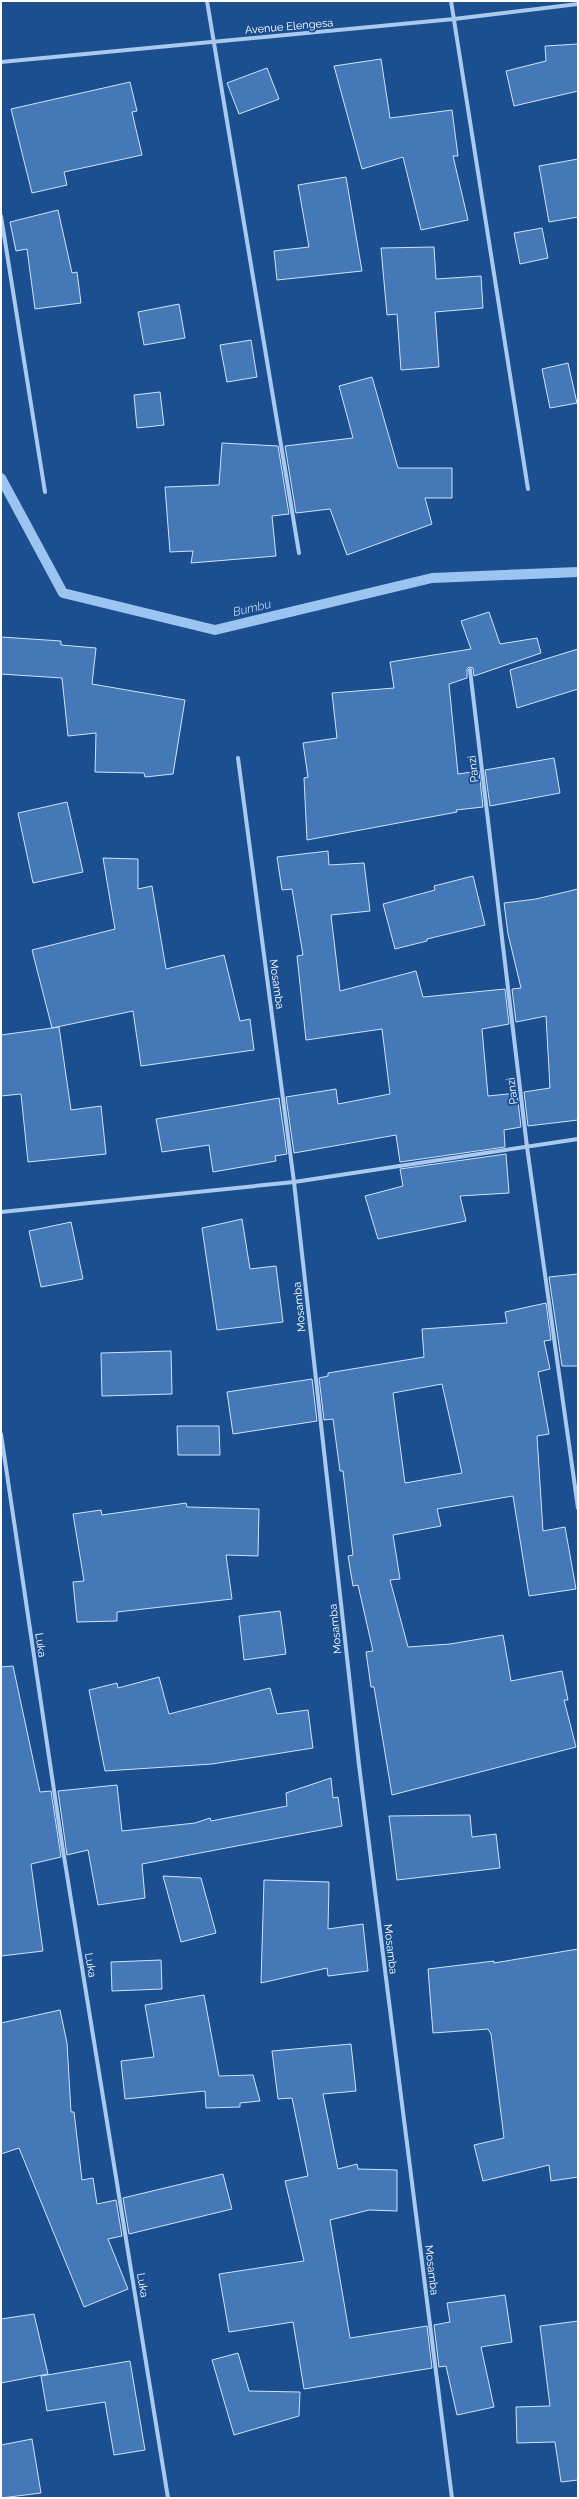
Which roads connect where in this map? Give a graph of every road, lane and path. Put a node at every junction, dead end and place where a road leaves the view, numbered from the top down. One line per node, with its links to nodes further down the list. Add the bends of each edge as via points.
1 (207, 1): 5 (street)
2 (451, 1): 4 (street)
3 (578, 4): 4 (street, Avenue Elengesa)
4 (454, 19): 5 (street, Avenue Elengesa); 8 (street)
5 (215, 42): 6 (street, Avenue Elengesa); 10 (street)
6 (1, 62)
7 (1, 216): 9 (street)
8 (528, 490)
9 (45, 492)
10 (299, 553)
11 (470, 670): 14 (street, Panzi)
12 (238, 758): 15 (street, Mosamba)
13 (578, 1139): 14 (street)
14 (528, 1146): 15 (street); 18 (street, Panzi)
15 (294, 1182): 16 (street); 20 (street, Mosamba, via 359,1765)
16 (1, 1212)
17 (1, 1434): 19 (street, Luka, via 63,1852)
18 (578, 1508)
19 (168, 2498)
20 (452, 2498)

